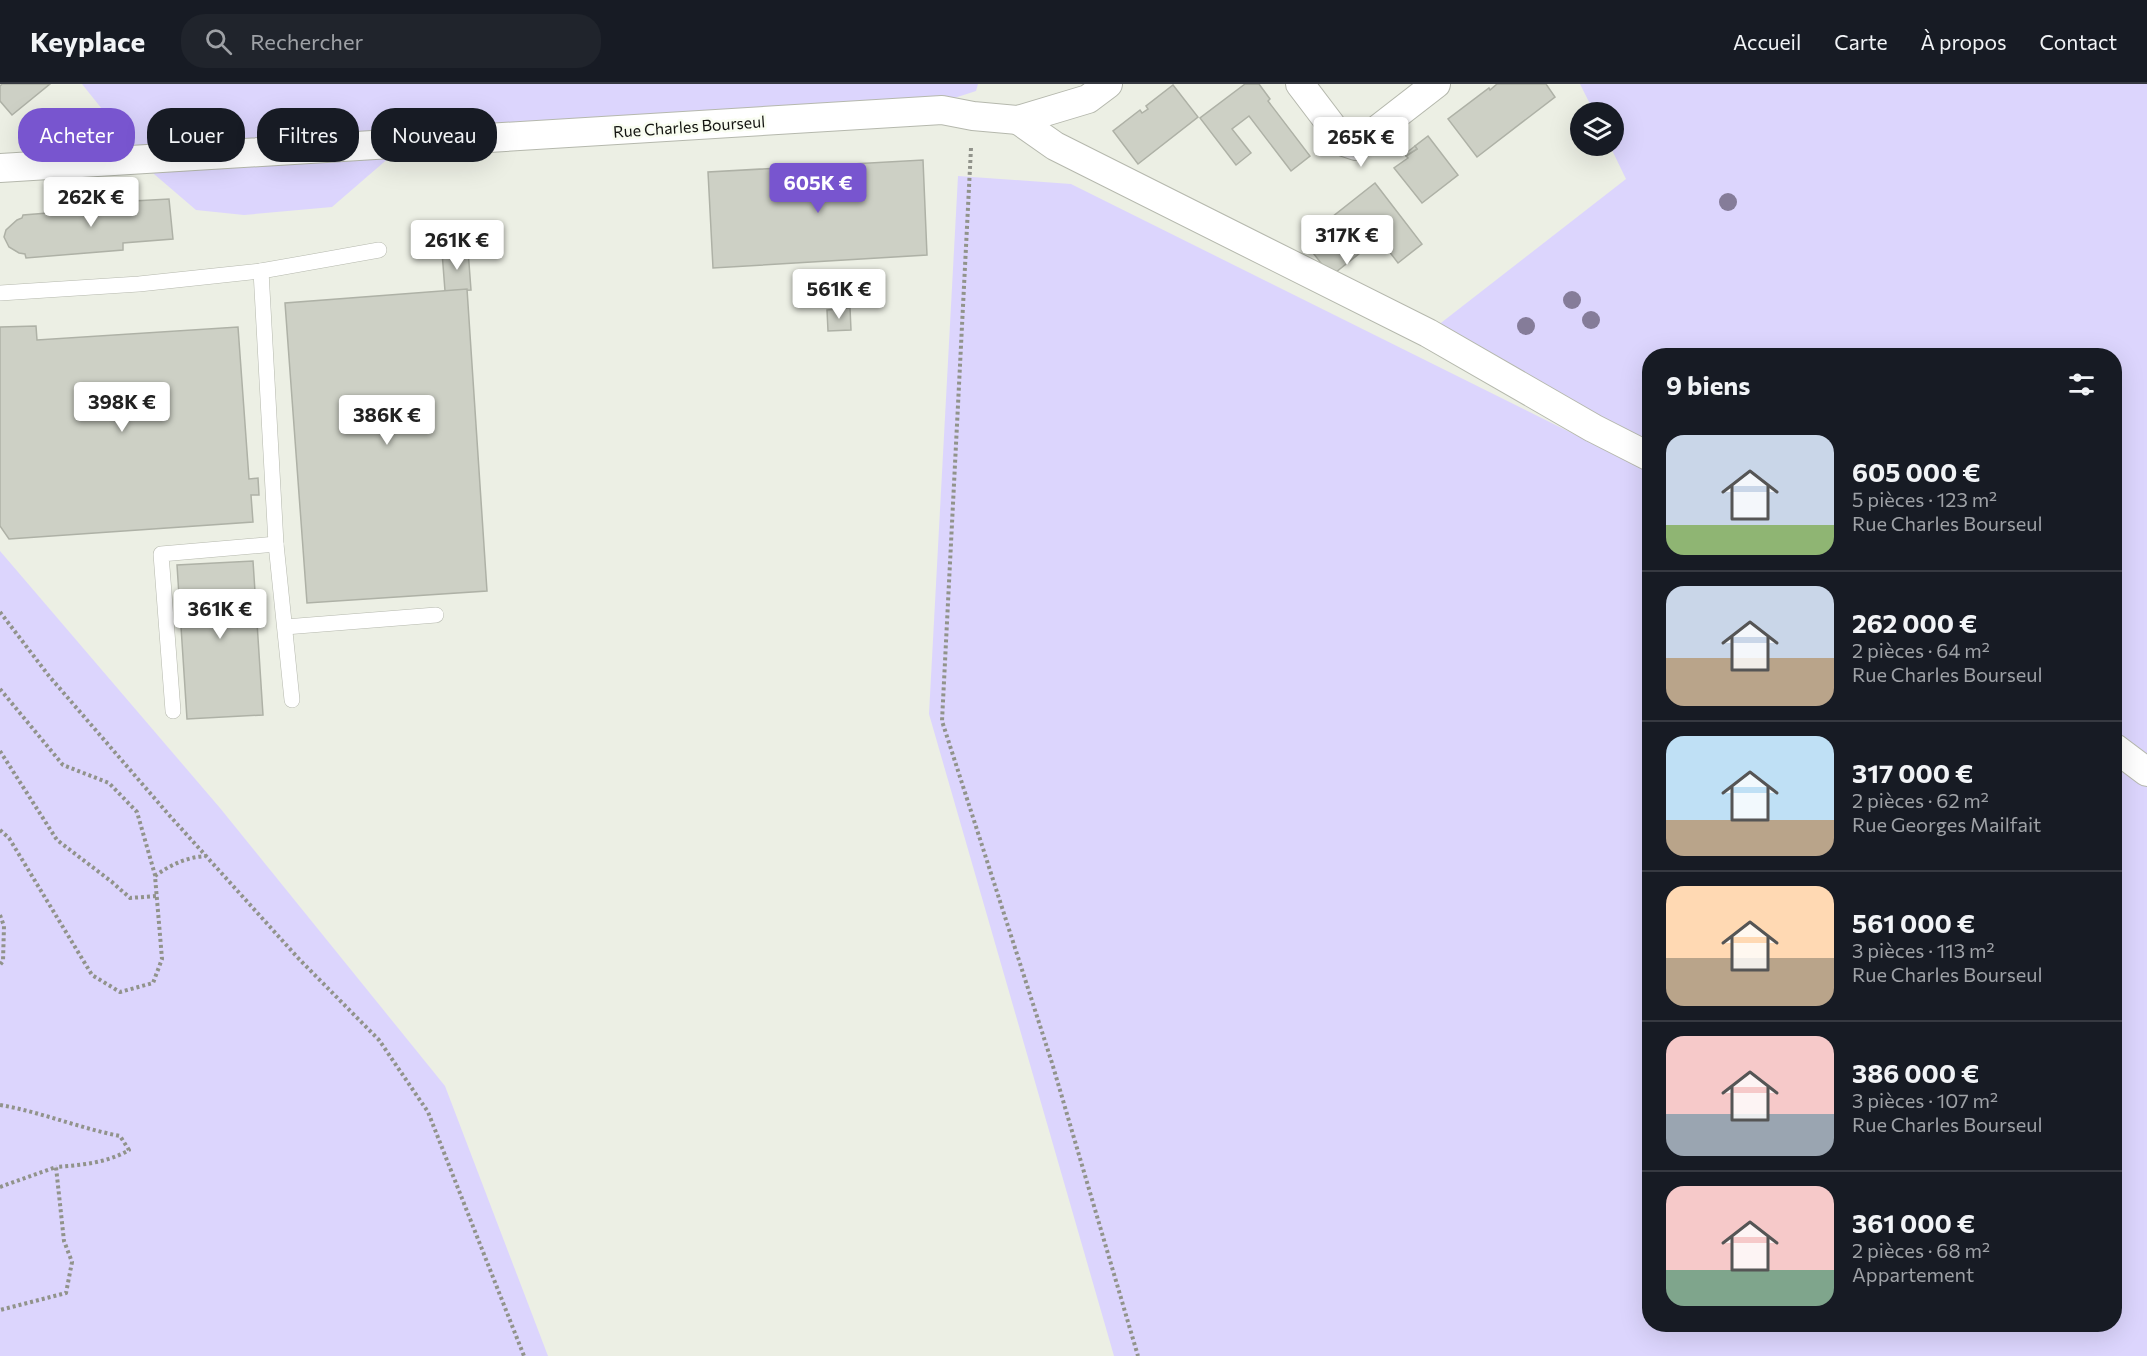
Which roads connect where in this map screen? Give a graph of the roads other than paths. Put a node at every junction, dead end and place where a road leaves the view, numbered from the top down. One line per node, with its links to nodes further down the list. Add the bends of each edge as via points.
1 (1108, 84): 4 (street, via 1088,99)
2 (1300, 84): 3 (street, via 1344,142 1356,146)
3 (1436, 84)
4 (1018, 120): 5 (street, Rue Charles Bourseul, via 942,110); 9 (street, via 1055,146 1428,333)
5 (0, 168)
6 (380, 250): 7 (lane)
7 (261, 271): 8 (lane); 10 (lane)
8 (0, 293)
9 (1642, 453)
10 (276, 544): 12 (lane); 14 (lane, via 161,554)
11 (435, 615): 12 (lane)
12 (285, 627): 13 (lane)
13 (292, 700)
14 (173, 711)
15 (2122, 753): 16 (street)
16 (2147, 772)

